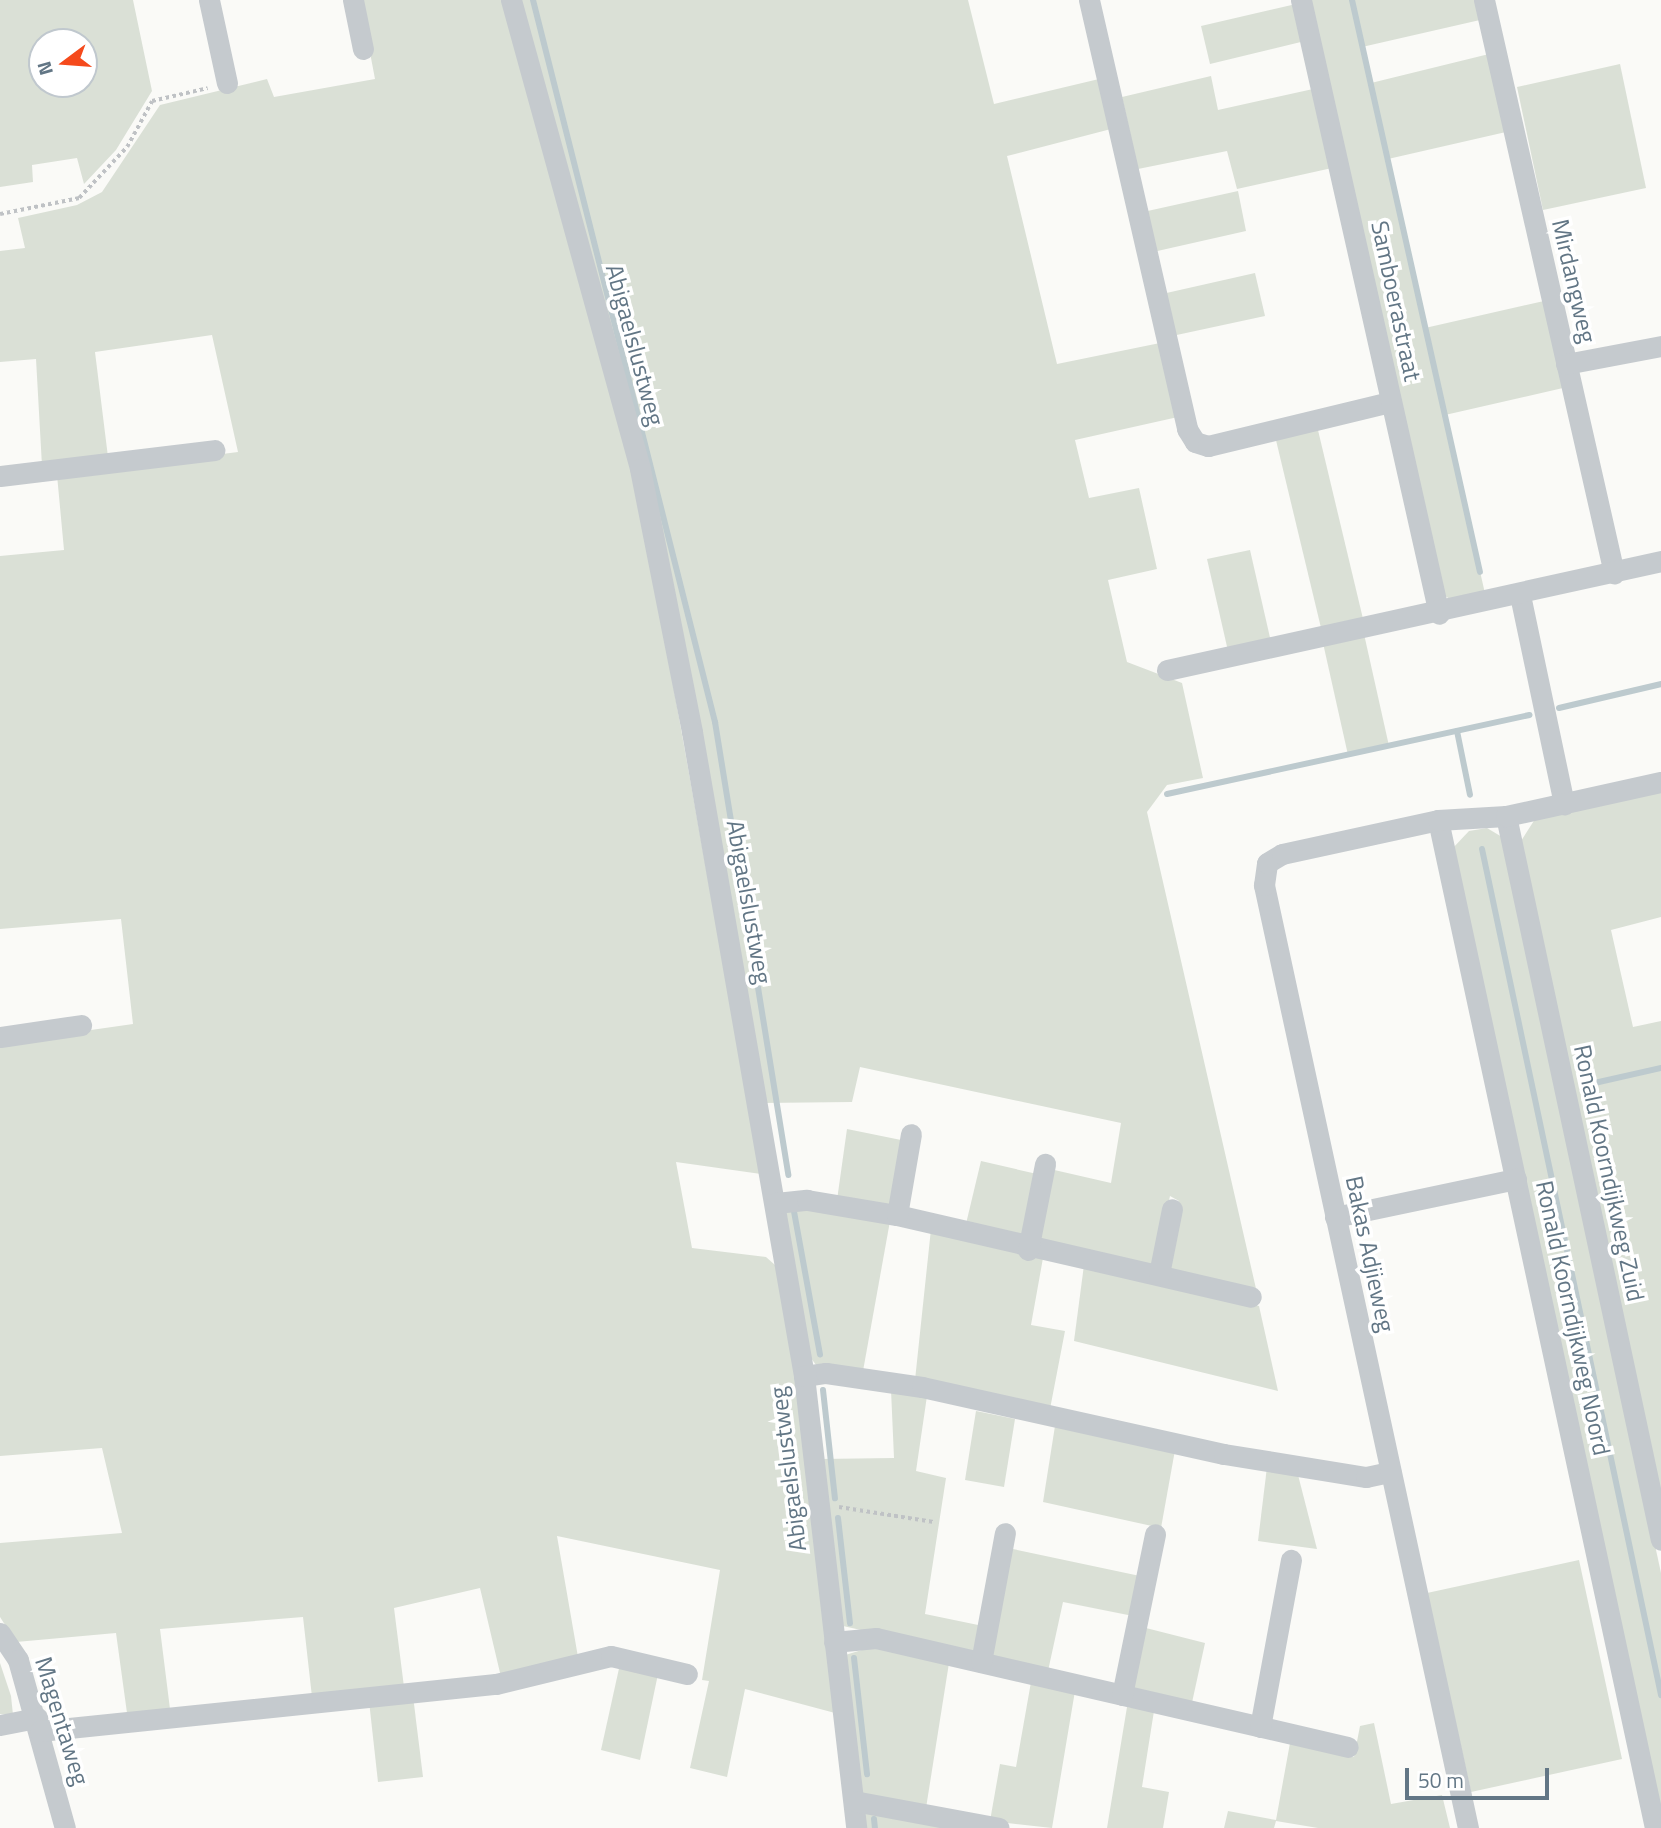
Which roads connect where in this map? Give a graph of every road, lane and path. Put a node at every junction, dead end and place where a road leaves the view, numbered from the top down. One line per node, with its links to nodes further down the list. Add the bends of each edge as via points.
1 (209, 0): 8 (street)
2 (353, 0): 7 (street)
3 (511, 0): 29 (street, Abigaelslustweg, via 640,469)
4 (1089, 0): 12 (street, via 1186,429 1195,442 1208,446)
5 (1301, 0): 12 (street, Samboerastraat)
6 (1484, 0): 11 (street, Mirdangweg)
7 (363, 50)
8 (227, 83): 9 (path, via 152,101 127,147 79,198)
9 (0, 214)
10 (1661, 346): 11 (street)
11 (1566, 364): 16 (street, Mirdangweg)
12 (1390, 402): 18 (street, Samboerastraat)
13 (214, 450): 14 (street)
14 (0, 476)
15 (1661, 561): 16 (street)
16 (1614, 573): 17 (street)
17 (1520, 595): 18 (street); 21 (street)
18 (1438, 614): 19 (street)
19 (1167, 670)
20 (1661, 782): 21 (street)
21 (1563, 804): 22 (street)
22 (1506, 816): 23 (street); 42 (street, Ronald Koorndijkweg Zuid)
23 (1438, 820): 28 (street, Ronald Koorndijkweg Noord); 32 (street, Bakas Adjieweg, via 1282,854 1267,863 1264,885)
24 (81, 1025): 25 (street)
25 (0, 1037)
26 (911, 1134): 31 (street)
27 (1045, 1164): 33 (street)
28 (1516, 1179): 32 (street); 58 (street, Ronald Koorndijkweg Noord)
29 (776, 1203): 31 (street, via 807,1200); 36 (street, Abigaelslustweg)
30 (1172, 1209): 34 (street)
31 (897, 1215): 33 (street)
32 (1335, 1217): 37 (street, Bakas Adjieweg)
33 (1028, 1250): 34 (street)
34 (1159, 1274): 35 (street)
35 (1251, 1297)
36 (804, 1376): 37 (street, via 826,1373 922,1387 1224,1454 1366,1477); 38 (street, Abigaelslustweg)
37 (1390, 1472): 57 (street, Bakas Adjieweg)
38 (820, 1511): 39 (path, via 846,1506); 45 (street, Abigaelslustweg)
39 (934, 1522)
40 (1005, 1534): 46 (street)
41 (1155, 1534): 48 (street)
42 (1661, 1540)
43 (1291, 1560): 51 (street)
44 (0, 1633): 50 (street, Magentaweg, via 18,1660)
45 (834, 1642): 46 (street, via 876,1638); 53 (street, Abigaelslustweg)
46 (981, 1662): 48 (street)
47 (687, 1674): 50 (street, via 611,1656 496,1684)
48 (1122, 1695): 51 (street)
49 (0, 1725): 50 (street)
50 (38, 1725): 54 (street, Magentaweg)
51 (1260, 1727): 52 (street)
52 (1348, 1747)
53 (854, 1801): 55 (street, Abigaelslustweg); 56 (street)
54 (65, 1828)
55 (856, 1828)
56 (999, 1828)
57 (1468, 1828)
58 (1655, 1828)

